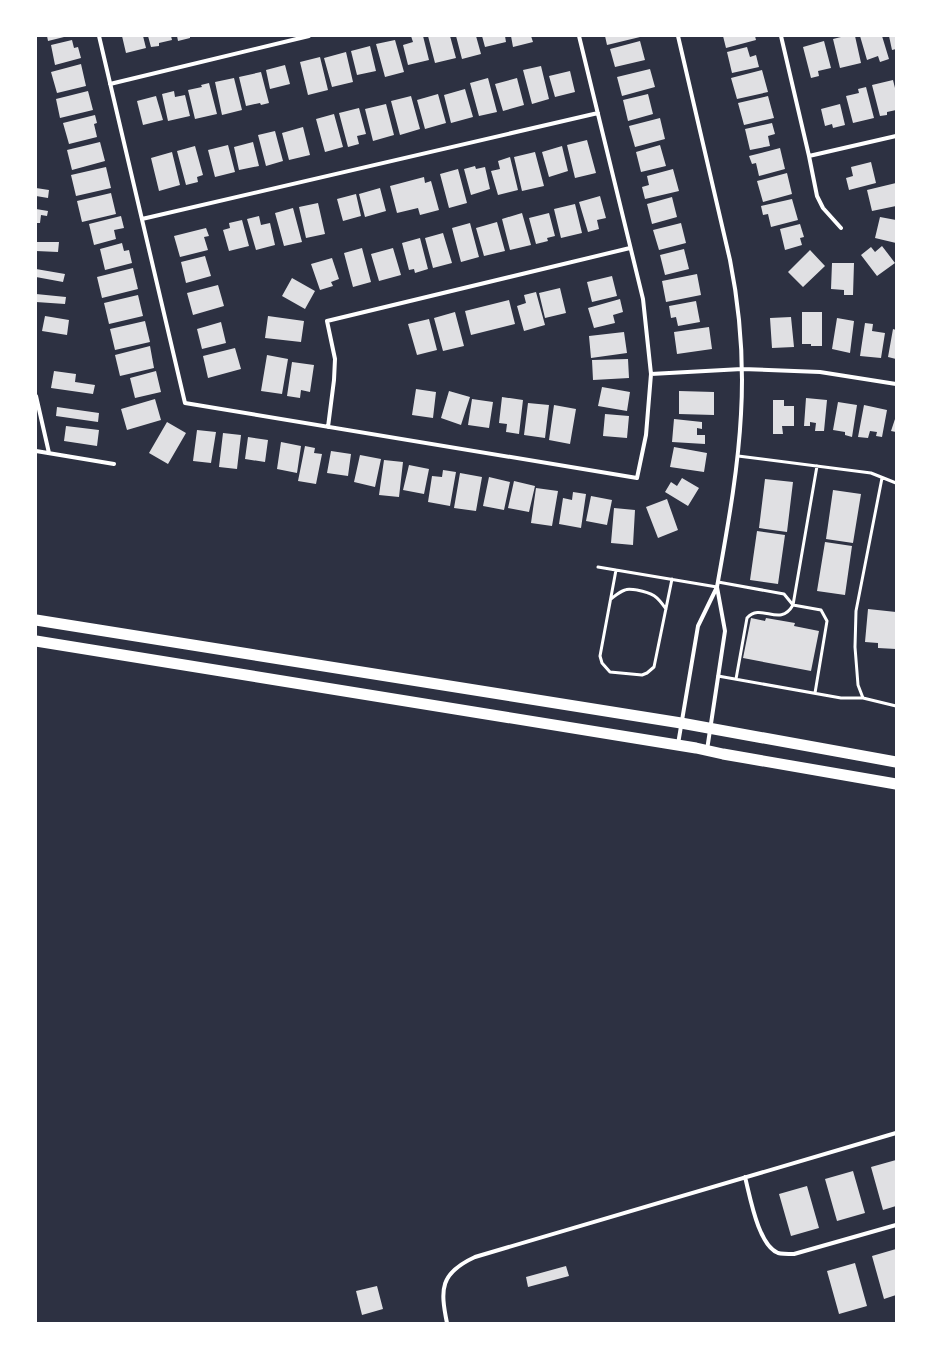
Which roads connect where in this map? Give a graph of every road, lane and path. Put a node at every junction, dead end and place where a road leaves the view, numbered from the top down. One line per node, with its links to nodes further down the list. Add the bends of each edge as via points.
1 (99, 36): 6 (street)
2 (309, 36): 6 (street)
3 (579, 36): 7 (street)
4 (678, 36): 13 (street, via 730,260 738,313)
5 (781, 36): 9 (street)
6 (110, 84): 10 (street)
7 (598, 113): 10 (street); 12 (street)
8 (896, 136): 9 (street)
9 (810, 156): 11 (street, via 823,208)
10 (142, 219): 17 (street, via 186,403)
11 (840, 228)
12 (630, 248): 14 (street, via 643,299); 17 (street, via 327,321 335,359)
13 (742, 369): 14 (street); 15 (street, via 820,372); 20 (street)
14 (651, 374): 17 (street, via 646,435 637,478)
15 (896, 384)
16 (36, 396): 19 (street)
17 (328, 427)
18 (36, 451): 19 (street)
19 (49, 453): 21 (street)
20 (738, 456): 22 (lane); 28 (street)
21 (114, 464)
22 (817, 466): 23 (lane, via 871,473); 31 (lane)
23 (882, 478): 24 (lane); 38 (lane, via 856,611 855,647 858,684)
24 (896, 483)
25 (598, 567): 26 (lane)
26 (616, 570): 27 (lane); 30 (lane)
27 (672, 579): 29 (lane); 32 (lane)
28 (718, 582): 29 (street); 31 (lane, via 784,594)
29 (717, 587): 35 (street, via 725,631); 40 (street, via 698,626)
30 (611, 599): 32 (lane, via 627,589 644,591 658,598); 32 (lane, via 600,656 602,663 610,672 642,675 654,667)
31 (793, 605): 36 (lane, via 782,615 756,612 747,618); 37 (lane, via 821,610 827,621)
32 (666, 609)
33 (36, 620): 40 (highway)
34 (36, 641): 42 (highway)
35 (718, 676): 36 (lane); 41 (street)
36 (736, 679): 37 (lane)
37 (815, 693): 38 (lane, via 841,698)
38 (863, 698): 39 (lane)
39 (896, 706)
40 (681, 723): 41 (highway); 42 (street)
41 (710, 729): 43 (street); 44 (highway)
42 (678, 745): 43 (highway)
43 (706, 750): 45 (highway)
44 (896, 762)
45 (896, 784)
46 (896, 1133): 47 (street)
47 (745, 1177): 48 (street, via 760,1233 767,1244 778,1253 794,1254); 49 (street, via 463,1262 449,1275 443,1288)
48 (896, 1225)
49 (446, 1323)

